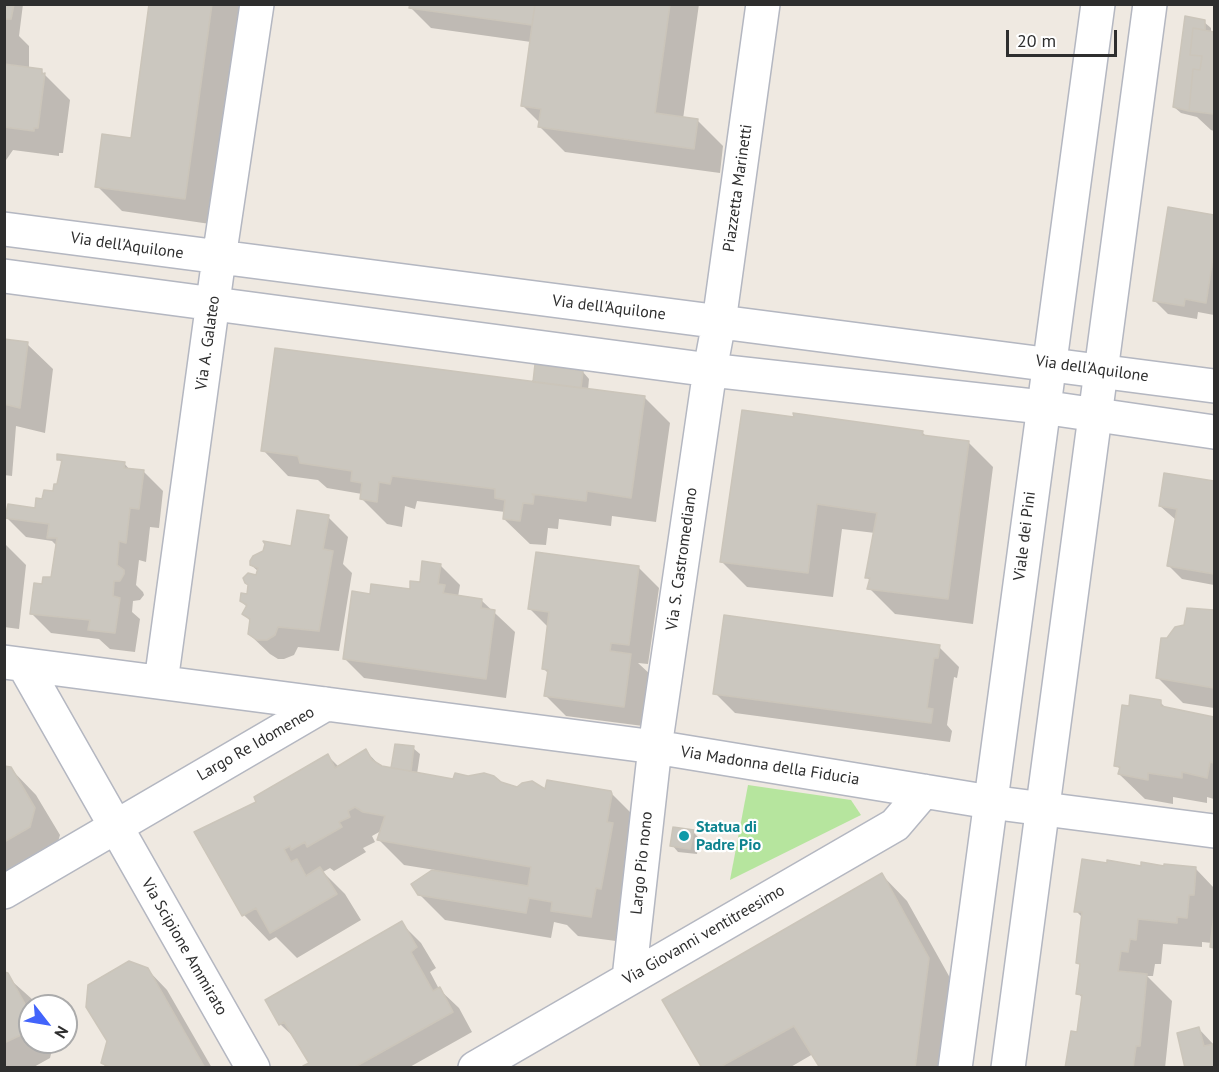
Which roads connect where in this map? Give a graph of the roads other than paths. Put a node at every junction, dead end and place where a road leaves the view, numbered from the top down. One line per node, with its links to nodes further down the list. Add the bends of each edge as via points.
1 (257, 4): 6 (street, Via A. Galateo)
2 (763, 4): 9 (street, Piazzetta Marinetti)
3 (1098, 4): 10 (street, Viale dei Pini)
4 (1150, 4): 12 (street)
5 (4, 229): 6 (street, Via dell'Aquilone)
6 (219, 258): 8 (street, Via A. Galateo); 9 (street, Via dell'Aquilone)
7 (4, 276): 8 (street)
8 (213, 304): 11 (street); 18 (street, Via A. Galateo)
9 (719, 322): 10 (street, Via dell'Aquilone); 11 (street, Piazzetta Marinetti)
10 (1048, 363): 12 (street, Via dell'Aquilone); 14 (street, Viale dei Pini)
11 (710, 370): 14 (street); 20 (street, Via S. Castromediano)
12 (1100, 371): 13 (street, Via dell'Aquilone); 15 (street)
13 (1215, 386)
14 (1042, 407): 15 (street); 22 (street, Viale dei Pini)
15 (1094, 415): 16 (street); 23 (street)
16 (1215, 432)
17 (14, 663): 18 (street, Largo Re Idomeneo); 24 (street, Largo Re Idomeneo)
18 (162, 682): 19 (street, Largo Re Idomeneo)
19 (326, 704): 20 (street, Via Madonna della Fiducia); 24 (street, Largo Re Idomeneo)
20 (655, 747): 21 (street, Via Madonna della Fiducia); 27 (street, Largo Pio nono)
21 (924, 791): 22 (street, Via Madonna della Fiducia); 27 (street, Via Giovanni ventitreesimo, via 895,825)
22 (990, 802): 23 (street, Via Madonna della Fiducia); 30 (street, Viale dei Pini)
23 (1042, 809): 25 (street, Via Madonna della Fiducia); 31 (street)
24 (116, 826): 26 (street); 28 (street, Via Scipione Ammirato)
25 (1215, 831)
26 (4, 892)
27 (629, 978): 29 (street, Via Giovanni ventitreesimo)
28 (253, 1068)
29 (475, 1068)
30 (955, 1068)
31 (1008, 1068)

